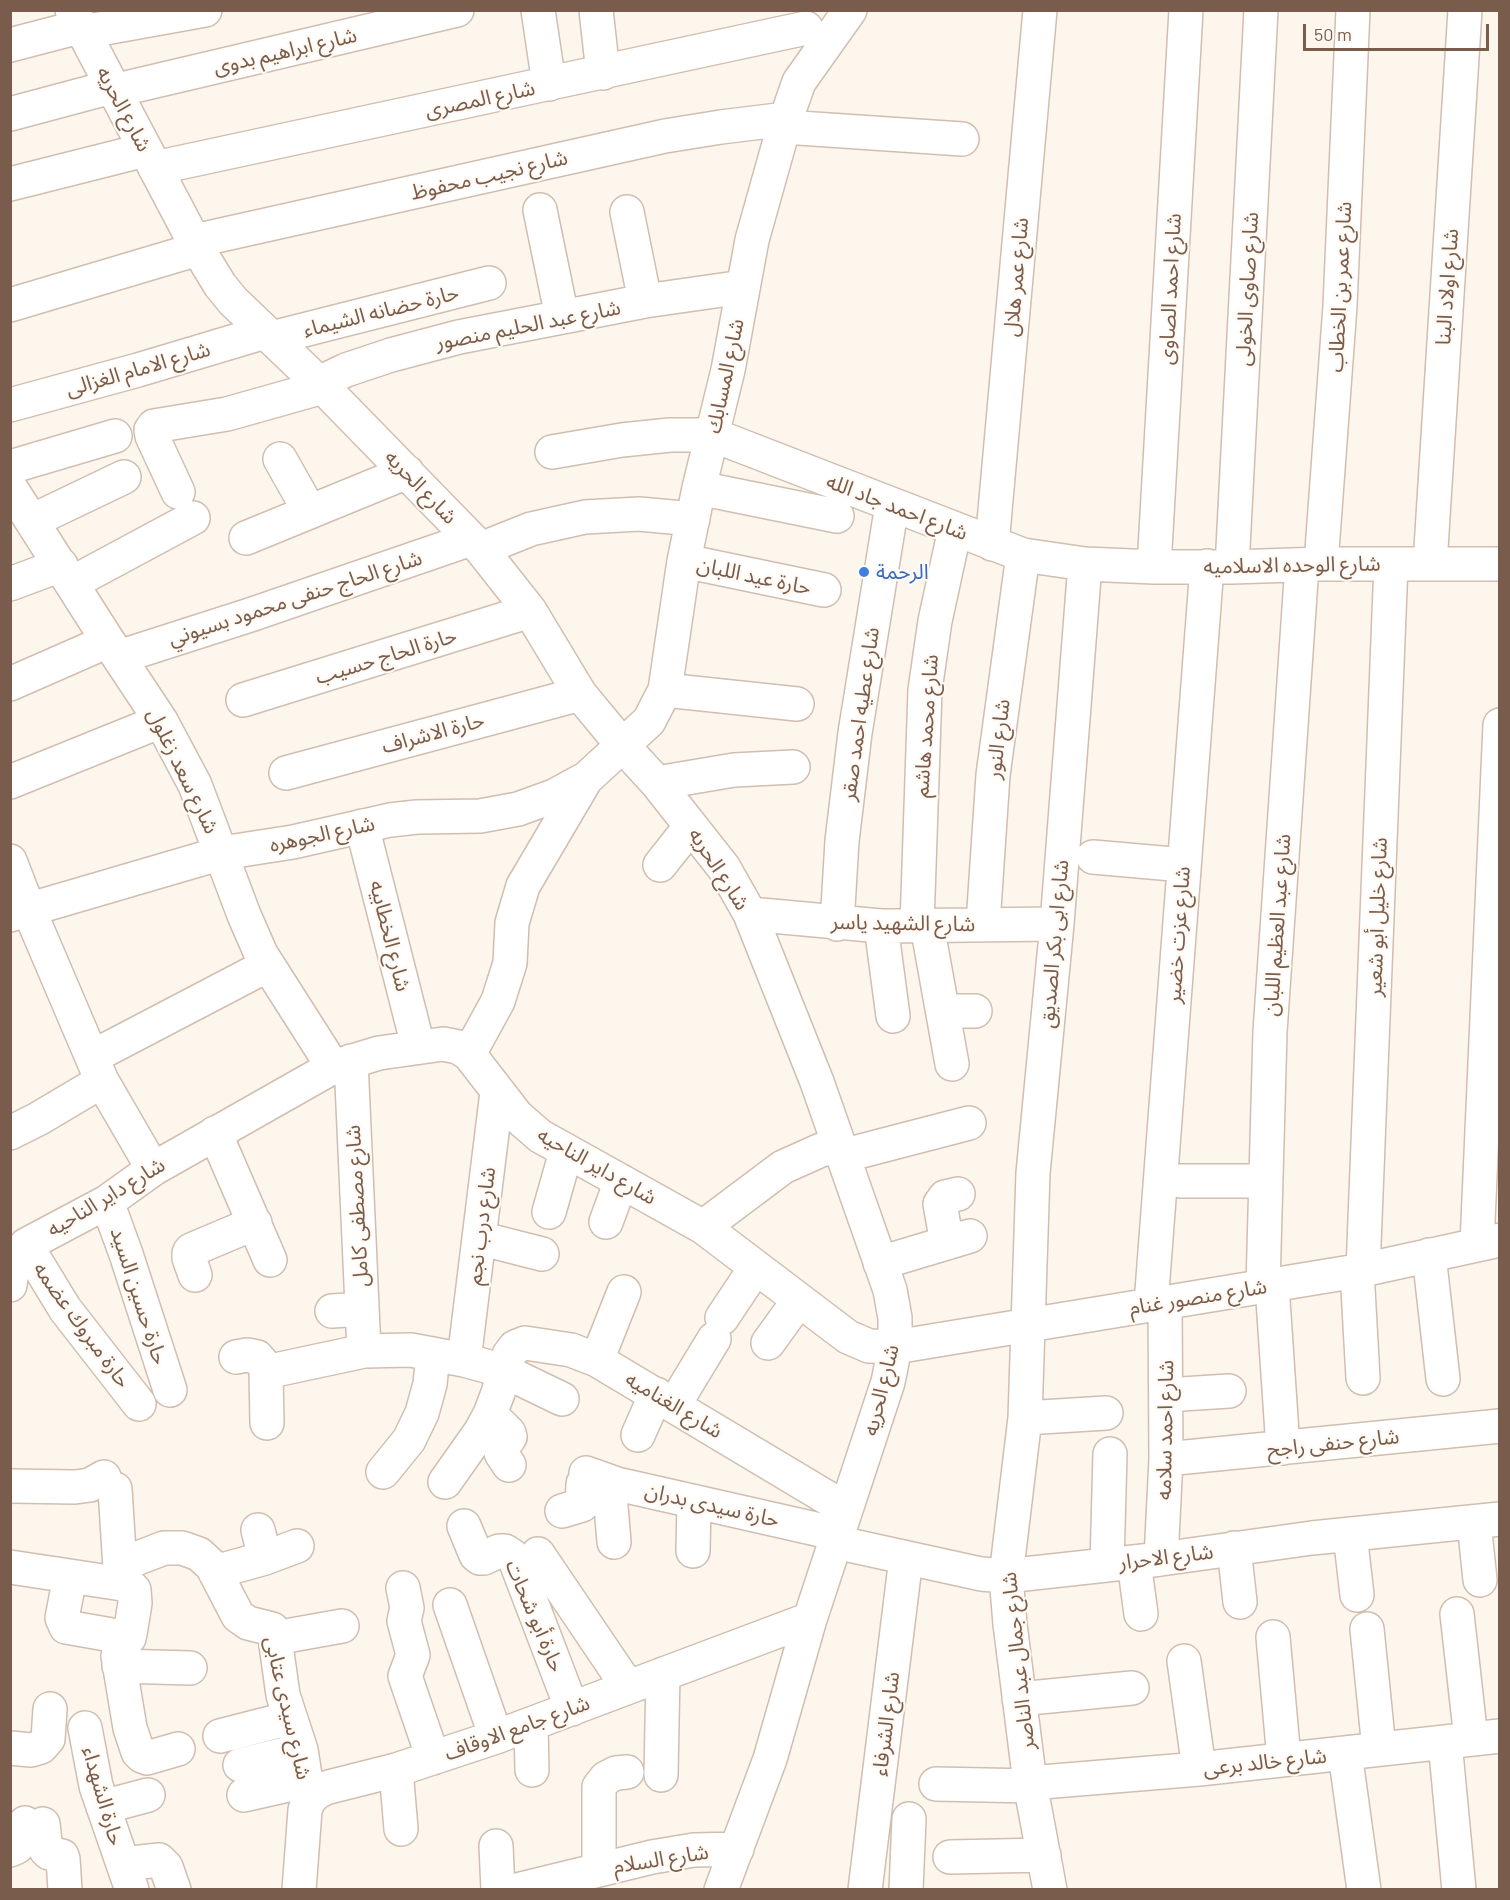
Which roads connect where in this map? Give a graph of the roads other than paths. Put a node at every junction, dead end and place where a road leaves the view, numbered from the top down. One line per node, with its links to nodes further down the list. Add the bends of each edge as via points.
1 (205, 10): 12 (street)
2 (457, 10): 17 (street, شارع ابراهيم بدوى)
3 (538, 10): 16 (street)
4 (596, 10): 14 (street)
5 (850, 10): 15 (street, شارع المسابك)
6 (1040, 10): 48 (street, شارع عمر هلال)
7 (1186, 10): 56 (street, شارع احمد الصاوى)
8 (1261, 10): 57 (street, شارع صاوى الخولى)
9 (1353, 10): 52 (street, شارع عمر بن الخطاب, via 1340,306)
10 (1465, 10): 54 (street, شارع اولاد البنا)
11 (807, 19): 14 (street, شارع المصرى); 15 (street)
12 (78, 23): 13 (street); 17 (street, شارع الحريه)
13 (10, 45)
14 (603, 73): 16 (street, شارع المصرى)
15 (799, 82): 19 (street, شارع المسابك)
16 (549, 84): 21 (street, شارع المصرى)
17 (112, 89): 18 (street, شارع ابراهيم بدوى); 21 (street, شارع الحريه)
18 (10, 114)
19 (785, 123): 20 (street); 25 (street, شارع نجيب محفوظ, via 665,136); 27 (street, شارع المسابك)
20 (962, 139)
21 (150, 159): 22 (street, شارع المصرى); 25 (street, شارع الحريه)
22 (10, 184)
23 (540, 210): 30 (street)
24 (627, 212): 28 (street)
25 (196, 245): 29 (street, شارع نجيب محفوظ); 31 (street, شارع الحريه, via 220,285)
26 (489, 283): 31 (street, حارة حضانه الشيماء)
27 (743, 287): 28 (street, شارع عبد الحليم منصور); 34 (street, شارع المسابك)
28 (645, 302): 30 (street, شارع عبد الحليم منصور)
29 (10, 305)
30 (562, 317): 32 (street, شارع عبد الحليم منصور, via 390,355 346,370)
31 (269, 335): 32 (street, شارع الحريه); 33 (street, شارع الامام الغزالى)
32 (321, 385): 38 (street, شارع الحريه); 58 (street, شارع عبد الحليم منصور, via 227,414 154,426 152,436 186,505)
33 (10, 405)
34 (713, 435): 36 (street, via 622,440); 41 (street, شارع المسابك); 42 (street, شارع احمد جاد الله)
35 (115, 436): 40 (street)
36 (552, 452)
37 (280, 459): 43 (street)
38 (407, 472): 43 (street); 47 (street, شارع الحريه)
39 (124, 477): 40 (street)
40 (16, 494): 58 (street, شارع سعد زغلول)
41 (696, 504): 44 (street, شارع الحاج حنفى محمود بسيوني); 47 (street, شارع الحاج حنفى محمود بسيوني, via 639,514 585,517); 50 (street, شارع المسابك)
42 (892, 505): 45 (street, شارع احمد جاد الله); 85 (street, شارع عطيه احمد صقر, via 855,733)
43 (310, 512): 46 (street)
44 (837, 516)
45 (955, 529): 48 (street, شارع احمد جاد الله); 88 (street, شارع محمد هاشم, via 925,690)
46 (246, 538)
47 (476, 544): 61 (street, شارع الحريه); 62 (street, شارع الحاج حنفى محمود بسيوني, via 250,615)
48 (992, 544): 49 (street, شارع احمد جاد الله)
49 (1023, 555): 51 (street, شارع احمد جاد الله); 86 (street, شارع النور, via 993,775)
50 (684, 561): 60 (street, حارة عيد اللبان); 64 (street, شارع المسابك)
51 (1085, 564): 56 (street, شارع الوحده الاسلاميه); 87 (street, شارع ابى بكر الصديق)
52 (1312, 564): 53 (street, شارع الوحده الاسلاميه); 57 (street, شارع الوحده الاسلاميه); 108 (street, شارع عبد العظيم اللبان, via 1270,1032)
53 (1391, 564): 54 (street, شارع الوحده الاسلاميه); 123 (street, شارع خليل أبو شعير)
54 (1430, 564): 55 (street, شارع الوحده الاسلاميه)
55 (1500, 564)
56 (1154, 567): 57 (street, شارع الوحده الاسلاميه)
57 (1220, 567): 82 (street, شارع عزت خضير)
58 (66, 574): 59 (street); 62 (street, شارع سعد زغلول)
59 (10, 584)
60 (824, 590)
61 (530, 611): 65 (street, شارع الحريه); 66 (street, حارة الحاج حسيب)
62 (113, 649): 63 (street, شارع الحاج حنفى محمود بسيوني); 68 (street, شارع سعد زغلول)
63 (10, 684)
64 (664, 690): 67 (street); 70 (street, شارع المسابك, via 649,721)
65 (580, 694): 70 (street, شارع الحريه); 72 (street, حارة الاشراف)
66 (243, 700)
67 (797, 704)
68 (161, 721): 74 (street); 78 (street, شارع سعد زغلول, via 195,785)
69 (1500, 725): 116 (street)
70 (623, 746): 73 (street, شارع الجوهره); 75 (street, شارع الحريه)
71 (793, 767): 75 (street, via 734,770)
72 (286, 772)
73 (587, 777): 76 (street, شارع الجوهره, via 554,796 518,809); 95 (street, via 522,886 512,923 510,963 498,1002)
74 (10, 782)
75 (657, 783): 77 (street, شارع الحريه)
76 (362, 826): 78 (street, شارع الجوهره); 94 (street, شارع الخطابيه)
77 (692, 826): 81 (street); 84 (street, شارع الحريه, via 724,868)
78 (222, 853): 83 (street, شارع الجوهره); 90 (street, شارع سعد زغلول, via 244,915)
79 (1093, 857): 82 (street)
80 (10, 861): 83 (street)
81 (660, 865)
82 (1184, 865): 128 (street, شارع عزت خضير)
83 (20, 913): 98 (street)
84 (750, 914): 85 (street, شارع الشهيد ياسر); 103 (street, شارع الحريه)
85 (837, 924): 89 (street, شارع الشهيد ياسر)
86 (983, 924): 87 (street, شارع الشهيد ياسر); 88 (street, شارع الشهيد ياسر)
87 (1057, 924): 129 (street, شارع ابى بكر الصديق, via 1033,1173)
88 (922, 925): 89 (street, شارع الشهيد ياسر); 91 (street, شارع محمد هاشم)
89 (881, 926): 93 (street)
90 (268, 965): 96 (street, شارع سعد زغلول); 98 (street)
91 (943, 1011): 92 (street); 97 (street, شارع محمد هاشم)
92 (975, 1011)
93 (893, 1016)
94 (418, 1046): 95 (street, شارع داير الناحيه, via 443,1044); 96 (street, شارع داير الناحيه)
95 (469, 1054): 99 (street, شارع داير الناحيه)
96 (342, 1064): 102 (street, شارع داير الناحيه); 132 (street, شارع مصطفى كامل, via 347,1310)
97 (952, 1064)
98 (97, 1069): 101 (street, via 38,1119); 105 (street)
99 (497, 1092): 104 (street, شارع داير الناحيه, via 517,1116); 115 (street, شارع درب نجم)
100 (969, 1123): 103 (street)
101 (11, 1132)
102 (215, 1133): 105 (street, شارع داير الناحيه); 113 (street)
103 (841, 1151): 114 (street, via 821,1150 783,1167); 121 (street, شارع الحريه)
104 (566, 1152): 107 (street, شارع داير الناحيه); 111 (street)
105 (153, 1169): 110 (street, شارع داير الناحيه)
106 (1181, 1180): 108 (street)
107 (621, 1181): 112 (street); 114 (street, شارع داير الناحيه)
108 (1265, 1181): 125 (street, شارع عبد العظيم اللبان)
109 (958, 1194): 121 (street, via 945,1197 940,1204 959,1240)
110 (107, 1202): 120 (street, شارع داير الناحيه); 140 (street, حارة حسين السيد)
111 (549, 1212)
112 (606, 1222)
113 (255, 1223): 119 (street); 124 (street, via 191,1250 189,1258)
114 (703, 1227): 122 (street, شارع داير الناحيه)
115 (479, 1238): 117 (street); 134 (street, شارع درب نجم)
116 (1488, 1242): 118 (street, شارع منصور غنام)
117 (542, 1254)
118 (1429, 1255): 123 (street, شارع منصور غنام); 139 (street)
119 (270, 1260)
120 (16, 1261): 142 (street, حارة مبروك عضمه, via 65,1309)
121 (880, 1263): 131 (street, شارع الحريه, via 890,1290)
122 (756, 1267): 127 (street, شارع داير الناحيه); 145 (street, via 718,1328)
123 (1360, 1270): 125 (street, شارع منصور غنام); 138 (street, شارع خليل أبو شعير)
124 (195, 1275)
125 (1267, 1286): 128 (street, شارع منصور غنام); 152 (street)
126 (624, 1292): 135 (street)
127 (799, 1300): 130 (street); 131 (street, شارع داير الناحيه, via 848,1337 869,1346)
128 (1158, 1303): 129 (street, شارع منصور غنام); 143 (street, شارع احمد سلامه)
129 (1029, 1324): 131 (street, شارع منصور غنام); 148 (street, شارع جمال عبد الناصر)
130 (768, 1343)
131 (895, 1347): 164 (street, شارع الحريه, via 888,1382)
132 (364, 1351): 134 (street, via 411,1350); 137 (street)
133 (236, 1358): 137 (street, via 257,1358)
134 (449, 1358): 136 (street); 156 (street, شارع درب نجم, via 430,1384 409,1440)
135 (597, 1360): 136 (street, شارع الغناميه, via 571,1350 525,1343 515,1347); 145 (street, شارع الغناميه)
136 (504, 1371): 144 (street); 147 (street, شارع الغناميه)
137 (266, 1372): 149 (street)
138 (1363, 1378)
139 (1443, 1378)
140 (170, 1390)
141 (1229, 1391): 143 (street)
142 (121, 1393)
143 (1166, 1395): 154 (street, شارع احمد سلامه)
144 (562, 1399)
145 (665, 1400): 151 (street); 164 (street, شارع الغناميه)
146 (1106, 1413): 148 (street)
147 (489, 1414): 155 (street, via 509,1432 501,1449); 158 (street, شارع الغناميه)
148 (1025, 1418): 175 (street, شارع جمال عبد الناصر)
149 (267, 1423)
150 (1500, 1426): 152 (street, شارع حنفى راجح)
151 (638, 1435)
152 (1283, 1448): 154 (street, شارع حنفى راجح)
153 (1110, 1454): 172 (street)
154 (1166, 1459): 172 (street, شارع احمد سلامه)
155 (509, 1465)
156 (383, 1472)
157 (597, 1478): 160 (street, حارة سيدى بدران); 161 (street, via 583,1484 582,1505); 166 (street)
158 (445, 1482)
159 (10, 1486): 177 (street, via 109,1483)
160 (694, 1502): 164 (street, حارة سيدى بدران); 169 (street)
161 (562, 1511)
162 (1487, 1520): 165 (street, شارع الاحرار); 178 (street)
163 (464, 1526): 199 (street, حارة أبو شحات, via 480,1558 499,1551 514,1557)
164 (840, 1528): 171 (street, شارع الاحرار); 185 (street, شارع الحريه)
165 (1350, 1534): 168 (street, شارع الاحرار); 180 (street)
166 (614, 1542)
167 (297, 1546): 174 (street, via 262,1544)
168 (1233, 1548): 172 (street, شارع الاحرار); 181 (street)
169 (693, 1551)
170 (538, 1554): 194 (street)
171 (906, 1558): 175 (street, شارع الاحرار); 238 (street, شارع الشرفاء)
172 (1134, 1562): 175 (street, شارع الاحرار); 183 (street)
173 (10, 1567): 176 (street, شارع سيدى عتابى)
174 (215, 1572): 177 (street, شارع سيدى عتابى, via 199,1554 182,1548 164,1548); 189 (street, شارع سيدى عتابى, via 238,1616 272,1629)
175 (1006, 1576): 196 (street, شارع جمال عبد الناصر)
176 (70, 1577): 177 (street, شارع سيدى عتابى); 190 (street, via 62,1618 66,1627)
177 (123, 1578): 190 (street, via 136,1596)
178 (1480, 1580)
179 (403, 1588): 210 (street, via 407,1608 404,1621 413,1655 405,1676)
180 (1357, 1595)
181 (1240, 1602)
182 (450, 1605): 204 (street)
183 (1141, 1614)
184 (1457, 1614): 205 (street)
185 (810, 1619): 193 (street, شارع جامع الاوقاف); 227 (street, شارع الحريه, via 770,1759)
186 (342, 1626): 189 (street)
187 (1367, 1629): 208 (street)
188 (1273, 1637): 211 (street)
189 (275, 1638): 200 (street, شارع سيدى عتابى)
190 (124, 1652): 192 (street); 207 (street, via 130,1728 138,1752 147,1758)
191 (1184, 1661): 212 (street)
192 (190, 1668)
193 (674, 1670): 194 (street, شارع جامع الاوقاف); 197 (street); 216 (street)
194 (628, 1688): 199 (street, شارع جامع الاوقاف)
195 (1132, 1688): 196 (street)
196 (1019, 1700): 220 (street, شارع جمال عبد الناصر)
197 (682, 1706)
198 (50, 1708): 206 (street, via 48,1739 41,1747)
199 (572, 1708): 201 (street, شارع جامع الاوقاف)
200 (290, 1718): 203 (street); 217 (street, شارع سيدى عتابى)
201 (531, 1724): 204 (street, شارع جامع الاوقاف); 214 (street)
202 (85, 1728): 222 (street, حارة الشهداء)
203 (220, 1736)
204 (496, 1737): 210 (street, شارع جامع الاوقاف)
205 (1472, 1739): 208 (street, شارع خالد برعى); 242 (street)
206 (10, 1748)
207 (178, 1749)
208 (1379, 1749): 209 (street, شارع خالد برعى)
209 (1345, 1753): 211 (street, شارع خالد برعى); 241 (street)
210 (433, 1758): 213 (street, شارع جامع الاوقاف)
211 (1284, 1759): 212 (street, شارع خالد برعى)
212 (1199, 1769): 220 (street, شارع خالد برعى)
213 (396, 1770): 217 (street, شارع جامع الاوقاف, via 316,1793); 224 (street)
214 (532, 1770)
215 (627, 1772): 230 (street, via 606,1778 599,1787)
216 (661, 1774)
217 (305, 1777): 218 (street, شارع جامع الاوقاف); 234 (street)
218 (242, 1780)
219 (936, 1784): 220 (street, شارع خالد برعى)
220 (1031, 1784): 228 (street, شارع جمال عبد الناصر)
221 (148, 1795): 222 (street)
222 (103, 1807): 231 (street, حارة الشهداء)
223 (909, 1819): 239 (street)
224 (401, 1829)
225 (26, 1832): 232 (street, via 49,1853 62,1856)
226 (496, 1846): 235 (street)
227 (737, 1849): 230 (street, شارع السلام, via 694,1850); 237 (street, شارع الحريه)
228 (1044, 1855): 229 (street); 240 (street, شارع جمال عبد الناصر)
229 (950, 1857)
230 (598, 1869): 236 (street, شارع السلام)
231 (128, 1877): 233 (street, حارة الشهداء, via 159,1860 166,1867)
232 (65, 1890)
233 (174, 1890)
234 (299, 1890)
235 (498, 1890)
236 (517, 1890)
237 (720, 1890)
238 (865, 1890)
239 (906, 1890)
240 (1050, 1890)
241 (1364, 1890)
242 (1459, 1890)

